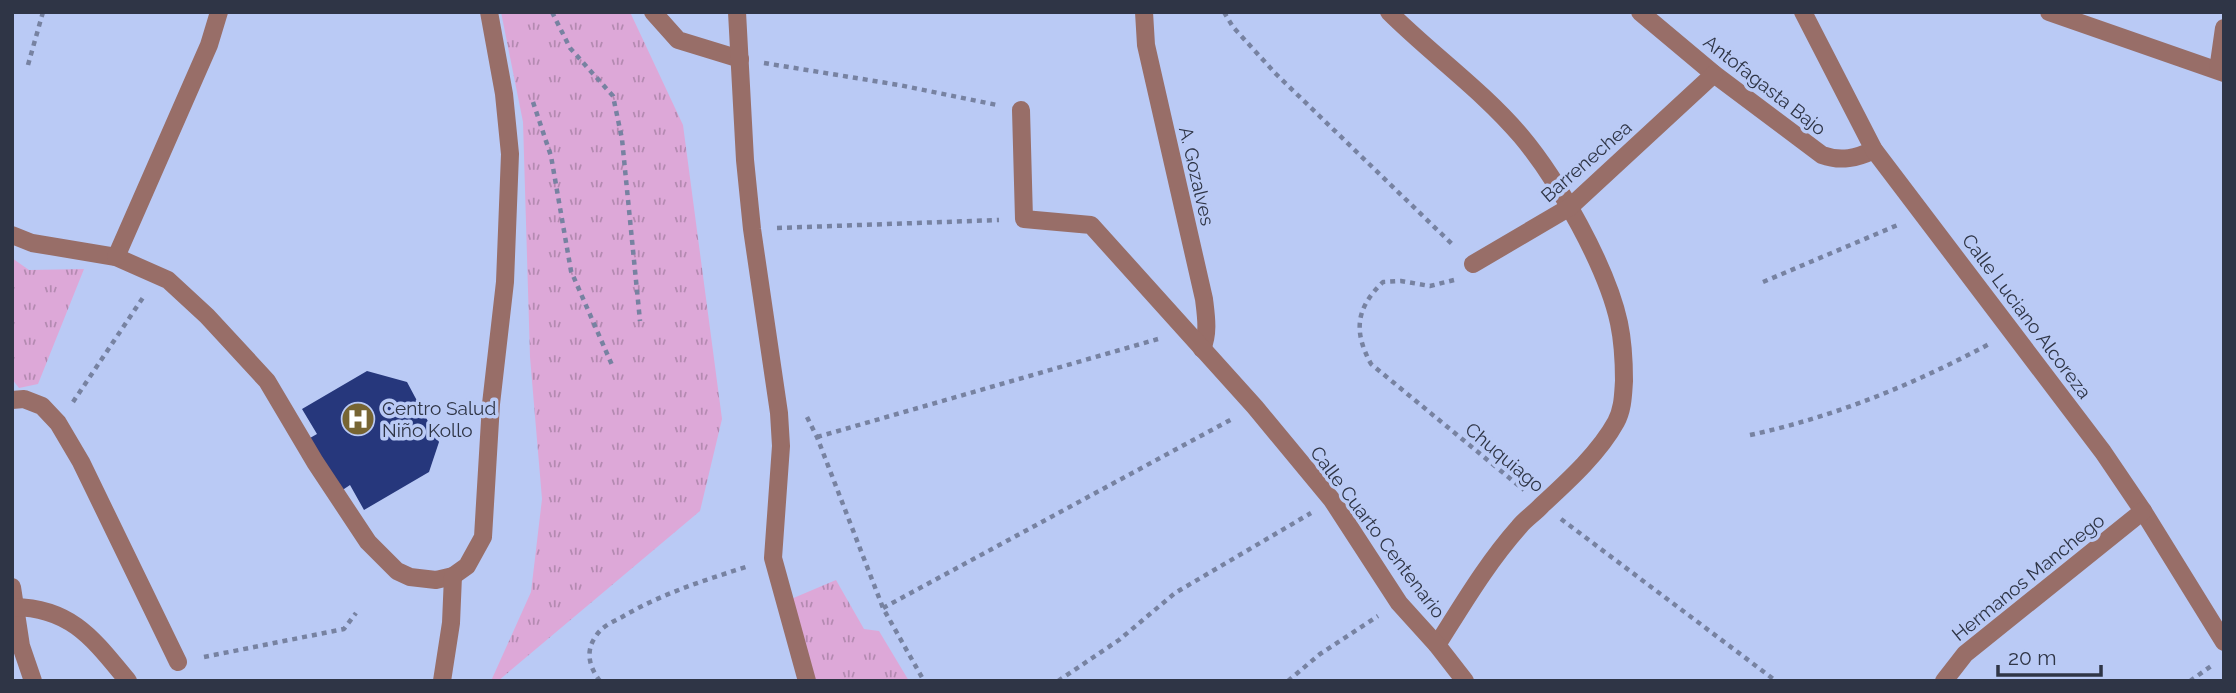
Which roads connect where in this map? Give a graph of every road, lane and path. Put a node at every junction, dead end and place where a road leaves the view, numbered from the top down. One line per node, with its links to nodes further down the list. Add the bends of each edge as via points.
1 (43, 12): 15 (path)
2 (219, 12): 26 (street, via 209,45)
3 (489, 12): 45 (street, via 510,153 505,282 483,537 467,566)
4 (552, 12): 30 (path, via 570,48 612,96 622,139)
5 (653, 12): 14 (street, via 678,40)
6 (737, 12): 14 (street)
7 (1144, 12): 33 (street, A. Gozalves, via 1146,45 1204,299)
8 (1224, 12): 27 (path, via 1276,74)
9 (1389, 12): 21 (street, Calle Cuarto Centenario, via 1522,137)
10 (1640, 12): 17 (street, Antofagasta Bajo)
11 (1803, 12): 20 (street, Calle Luciano Alcoreza)
12 (2049, 12): 16 (street)
13 (2224, 28): 16 (street)
14 (740, 59): 19 (path); 24 (street)
15 (28, 65)
16 (2221, 72)
17 (1714, 74): 20 (street, Antofagasta Bajo, via 1822,155 1853,159); 21 (street, Barrenechea)
18 (532, 99): 34 (path, via 551,156 571,271)
19 (1021, 110): 23 (street)
20 (1874, 149): 22 (street, Calle Luciano Alcoreza)
21 (1570, 208): 27 (street, Barrenechea); 42 (street, Calle Cuarto Centenario, via 1619,321 1623,401 1616,421 1596,450)
22 (1924, 214): 29 (path); 32 (street, Calle Luciano Alcoreza)
23 (1024, 219): 24 (path); 31 (street, Calle Cuarto Centenario, via 1091,225)
24 (752, 229): 35 (street)
25 (12, 235): 26 (street, via 32,243)
26 (116, 257): 28 (street)
27 (1473, 264): 42 (path, Chuquiago, via 1456,280 1443,284 1383,282 1369,296 1360,320 1362,347 1371,364)
28 (158, 275): 38 (path); 45 (street, via 207,316 267,381 368,542 397,571 410,577 436,580)
29 (1763, 282)
30 (640, 321)
31 (1186, 331): 33 (street, Calle Cuarto Centenario); 40 (path)
32 (2013, 331): 39 (path, via 1909,383 1795,425); 43 (street, Calle Luciano Alcoreza)
33 (1202, 349): 37 (street, Calle Cuarto Centenario)
34 (612, 365)
35 (774, 378): 40 (path, via 796,395); 44 (street, via 781,446)
36 (12, 400): 38 (street, via 42,406)
37 (1255, 407): 41 (street, Calle Cuarto Centenario); 49 (path)
38 (58, 424): 54 (street)
39 (1750, 435)
40 (817, 437): 49 (path)
41 (1332, 500): 47 (street, Calle Cuarto Centenario); 61 (path, via 1175,593 1119,640)
42 (1542, 505): 52 (street, Calle Cuarto Centenario, via 1489,563); 64 (path, Chuquiago)
43 (2143, 511): 51 (street, Calle Luciano Alcoreza); 65 (street, Hermanos Manchego, via 1965,654)
44 (774, 558): 58 (path, via 654,598 603,628 589,658); 59 (street)
45 (453, 576): 57 (street)
46 (12, 587): 48 (street)
47 (1399, 603): 52 (street, Calle Cuarto Centenario); 62 (path, via 1320,654)
48 (14, 607): 55 (street); 56 (street, via 39,607 67,620 87,634)
49 (883, 608): 60 (path)
50 (356, 613): 54 (path, via 344,629)
51 (2224, 642)
52 (1437, 645): 63 (street, Calle Cuarto Centenario)
53 (2224, 658): 66 (path)
54 (178, 662)
55 (33, 681)
56 (128, 681)
57 (442, 681)
58 (600, 681)
59 (807, 681)
60 (924, 681)
61 (1058, 681)
62 (1288, 681)
63 (1465, 681)
64 (1776, 681)
65 (1944, 681)
66 (2190, 681)

